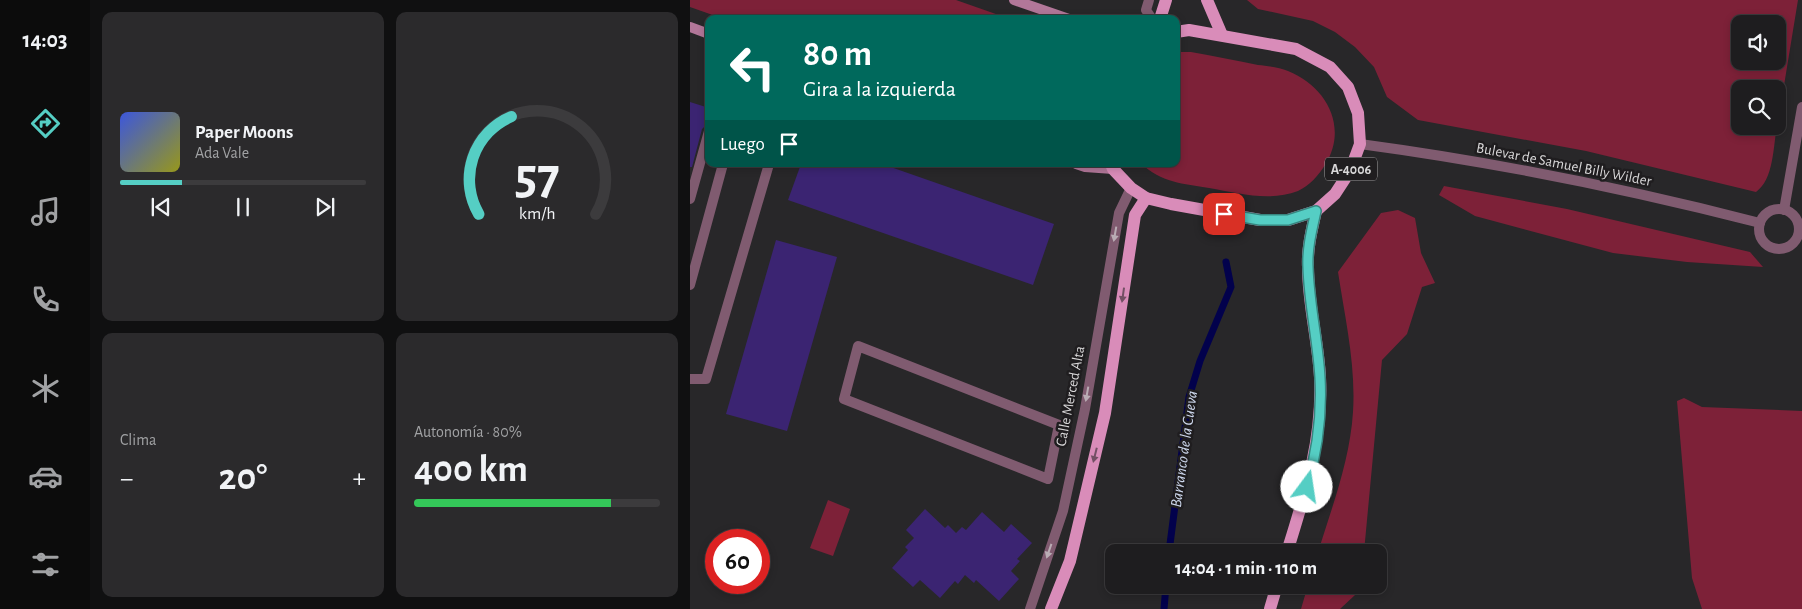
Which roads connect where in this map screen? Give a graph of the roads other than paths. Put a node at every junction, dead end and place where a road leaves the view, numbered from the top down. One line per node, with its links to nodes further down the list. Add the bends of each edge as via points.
1 (1014, 0): 5 (main road)
2 (1148, 0): 6 (street, via 1146,10)
3 (1166, 0): 7 (main road)
4 (1207, 0): 11 (main road)
5 (1057, 15)
6 (1149, 15)
7 (1161, 15)
8 (690, 28): 10 (main road)
9 (1180, 31): 11 (main road, A-4006)
10 (705, 33)
11 (1222, 35): 13 (main road, A-4006, via 1296,49 1330,67 1348,87 1358,113)
12 (1802, 107): 21 (street)
13 (1360, 144): 22 (main road, A-4006, via 1350,171 1335,194); 23 (street, Bulevar de Samuel Billy Wilder, via 1436,154 1590,183)
14 (705, 145): 19 (street)
15 (722, 167): 25 (street)
16 (768, 167): 26 (street, via 706,379)
17 (1113, 167): 18 (main road, A-4006)
18 (1130, 188): 20 (main road, A-4006); 30 (street, Calle Merced Alta, one-way to 30, via 1119,213 1085,408 1063,511)
19 (690, 198)
20 (1146, 198): 22 (main road, A-4006, via 1260,220 1288,220); 31 (main road, one-way to 31, via 1135,215 1103,423 1070,561)
21 (1784, 210): 23 (street, via 1771,210); 24 (street, via 1797,220)
22 (1316, 211): 28 (main road, via 1308,266 1320,377 1320,420 1312,471)
23 (1760, 223): 24 (street, via 1763,241 1774,248 1792,244)
24 (1800, 233)
25 (690, 285)
26 (690, 379)
27 (1060, 425): 27 (street, via 1048,479 844,399 858,346)
28 (1289, 544)
29 (1274, 594): 32 (main road)
30 (1030, 609)
31 (1051, 609)
32 (1270, 609)

